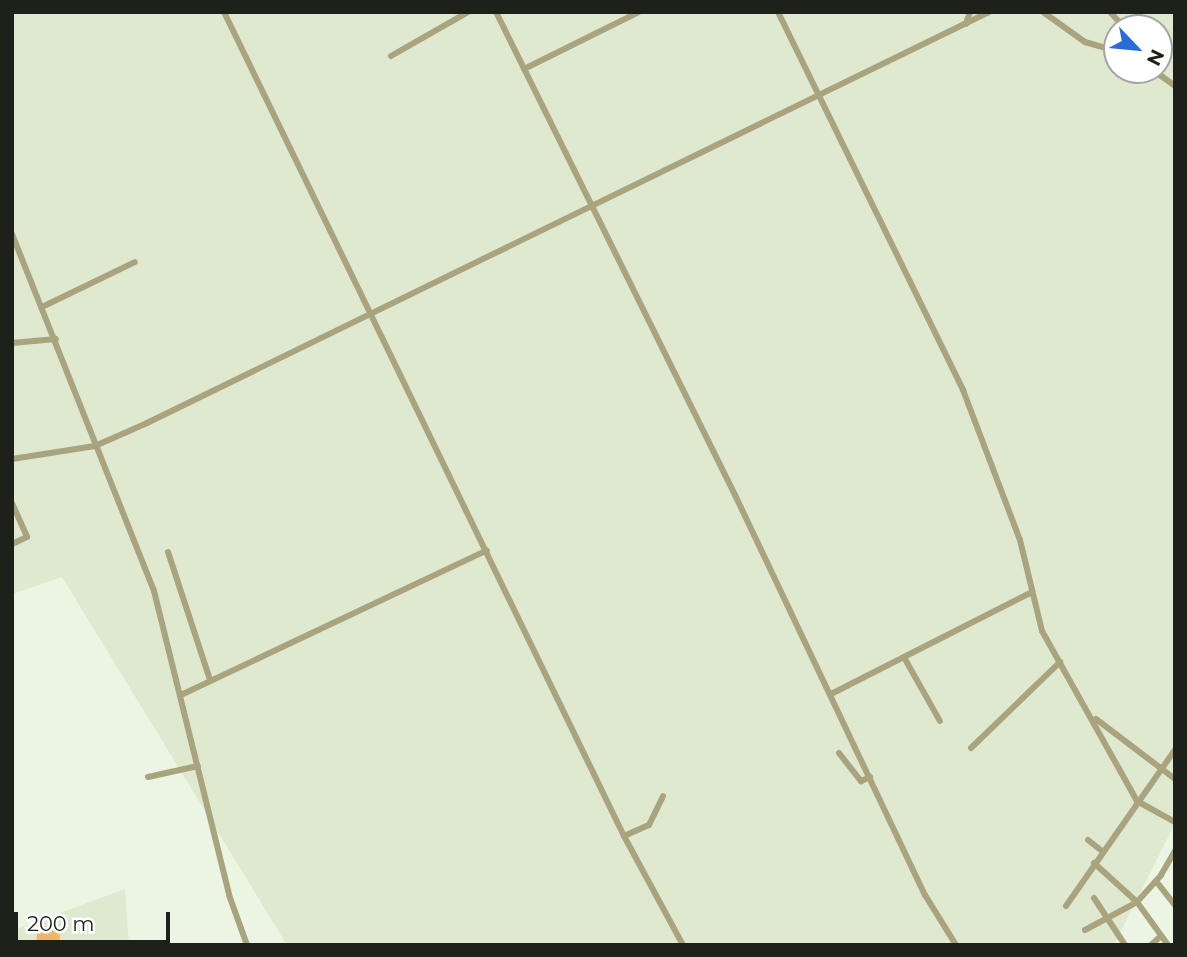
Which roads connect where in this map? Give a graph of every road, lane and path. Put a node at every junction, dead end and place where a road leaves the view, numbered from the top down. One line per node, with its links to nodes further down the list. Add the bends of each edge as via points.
1 (224, 12): 18 (street)
2 (468, 12): 11 (street)
3 (496, 12): 12 (street)
4 (639, 12): 12 (street)
5 (778, 12): 13 (street)
6 (970, 12): 9 (street)
7 (989, 12): 9 (street)
8 (1043, 12): 10 (street, via 1085,42)
9 (966, 24): 13 (street)
10 (1103, 47)
11 (391, 56)
12 (524, 69): 14 (street)
13 (818, 96): 14 (street); 27 (street, via 963,390 1020,540)
14 (591, 204): 18 (street, via 483,261); 32 (street)
15 (12, 234): 17 (street)
16 (135, 262): 17 (street)
17 (42, 307): 19 (street)
18 (369, 313): 21 (street); 25 (street)
19 (56, 339): 20 (street); 21 (street)
20 (12, 343)
21 (95, 446): 22 (street); 31 (street, via 150,579)
22 (12, 459)
23 (12, 503): 24 (street, via 27,537)
24 (12, 544)
25 (487, 550): 30 (street); 46 (street)
26 (168, 552): 30 (street)
27 (1031, 592): 28 (street); 29 (street, via 1042,631)
28 (905, 659): 32 (street); 34 (street)
29 (1060, 662): 33 (street); 35 (street)
30 (210, 680): 31 (street)
31 (183, 694): 38 (street)
32 (831, 694): 41 (street)
33 (1092, 716): 39 (street); 44 (street)
34 (940, 721)
35 (971, 748)
36 (1175, 750): 39 (street)
37 (839, 752): 41 (street, via 861,780)
38 (198, 766): 40 (street); 60 (street, via 229,895)
39 (1161, 769): 42 (street); 44 (street)
40 (148, 777)
41 (870, 777): 62 (street, via 925,895)
42 (1175, 779)
43 (663, 796): 46 (street, via 649,825)
44 (1137, 801): 45 (street); 48 (street)
45 (1175, 822)
46 (624, 836): 61 (street)
47 (1088, 840): 48 (street)
48 (1102, 851): 50 (street)
49 (1175, 851): 51 (street)
50 (1094, 863): 54 (street); 56 (street)
51 (1172, 864): 52 (street)
52 (1156, 881): 54 (street); 55 (street)
53 (1094, 898): 57 (street)
54 (1137, 902): 57 (street); 59 (street)
55 (1175, 905)
56 (1066, 906)
57 (1108, 918): 58 (street); 63 (street)
58 (1085, 930)
59 (1161, 936): 64 (street); 65 (street)
60 (247, 945)
61 (683, 945)
62 (956, 945)
63 (1125, 945)
64 (1151, 945)
65 (1168, 945)

